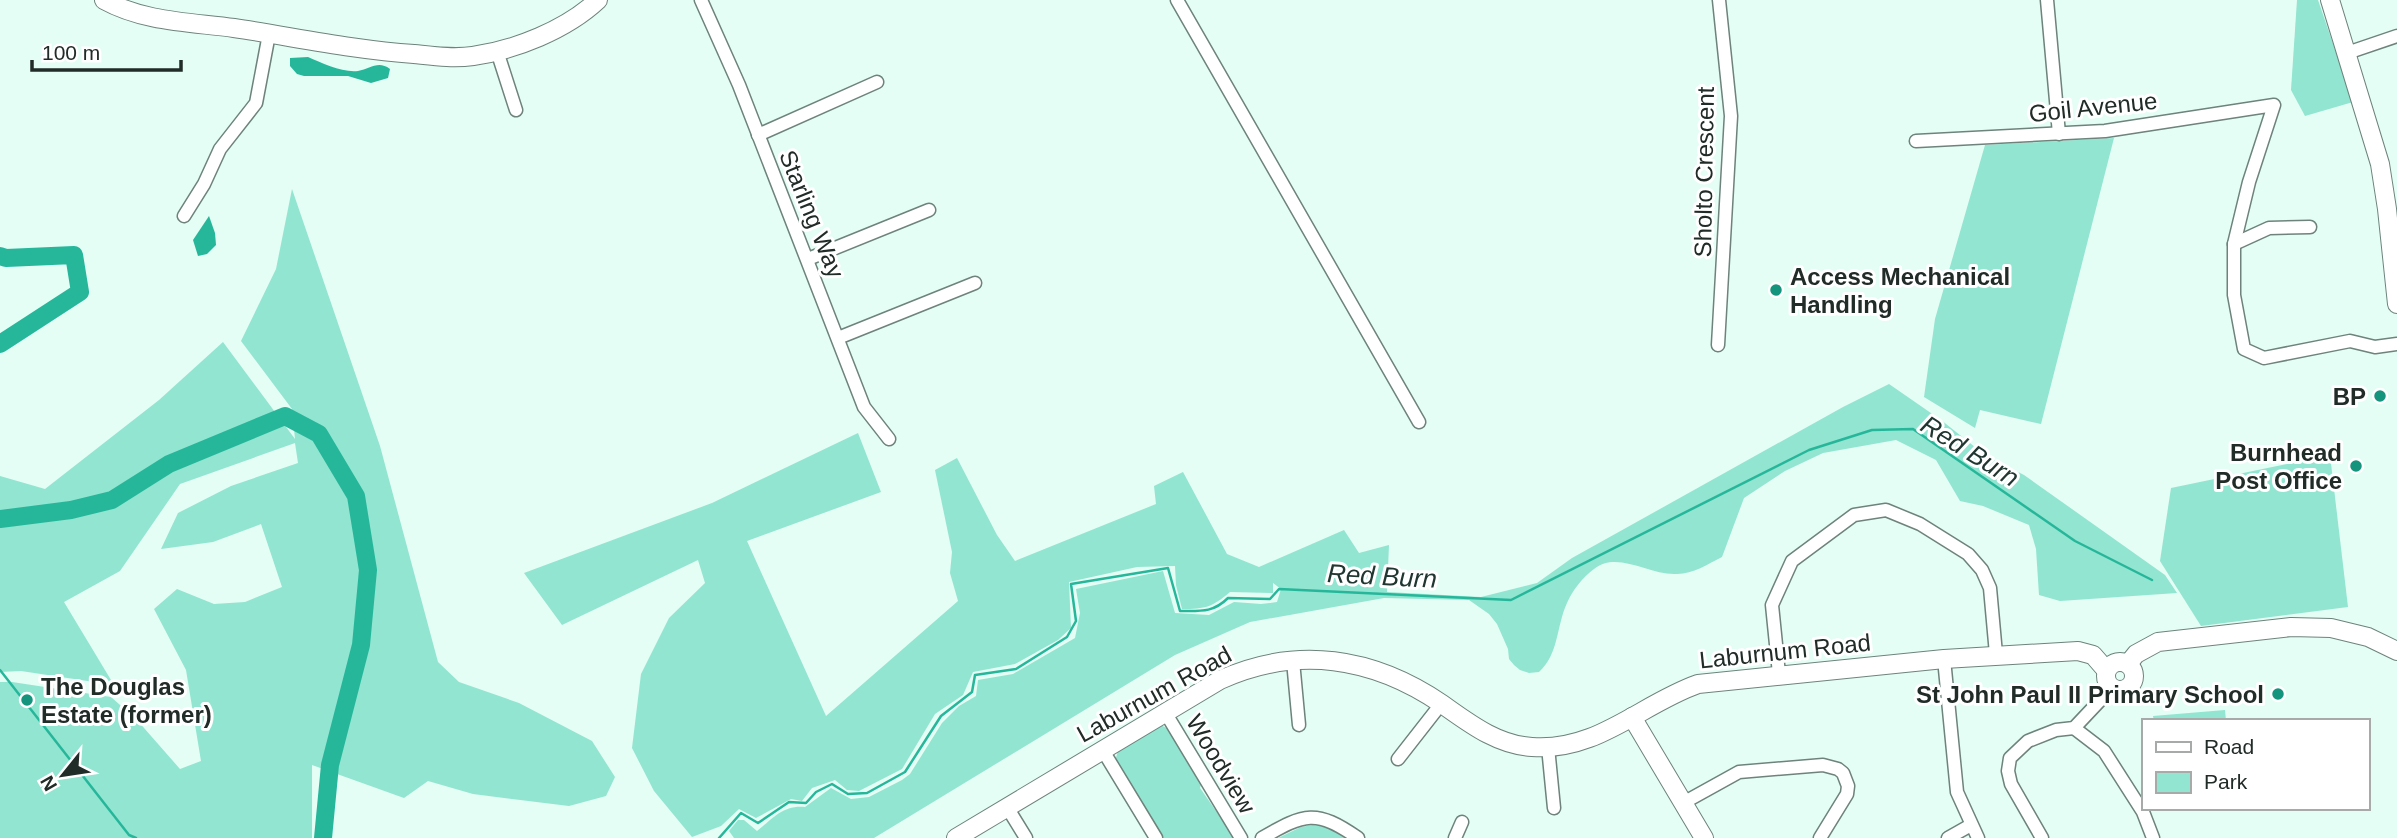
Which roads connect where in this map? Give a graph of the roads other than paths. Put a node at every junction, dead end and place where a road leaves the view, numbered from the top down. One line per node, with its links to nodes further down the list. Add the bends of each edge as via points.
1 (104, 0): 8 (street)
2 (598, 0): 11 (street, via 555,31)
3 (701, 0): 16 (street, Starling Way)
4 (1177, 0): 28 (street)
5 (1719, 0): 27 (street, Sholto Crescent, via 1731,116)
6 (2047, 0): 15 (street)
7 (2330, 0): 12 (street)
8 (134, 6): 9 (street, via 163,21)
9 (269, 34): 11 (street, via 408,54 456,57); 19 (street, via 256,103 220,149)
10 (2397, 36): 12 (street)
11 (496, 51): 14 (street)
12 (2347, 52): 24 (street, via 2380,164)
13 (877, 82): 16 (street)
14 (516, 110)
15 (2059, 134): 17 (street, Goil Avenue); 21 (street, Goil Avenue, via 2274,105)
16 (758, 135): 22 (street, Starling Way)
17 (1916, 141)
18 (929, 210): 22 (street)
19 (184, 216)
20 (2310, 227): 21 (street, via 2269,228)
21 (2234, 244): 26 (street, via 2234,295 2244,349 2264,358 2350,341 2375,347)
22 (808, 259): 25 (street, Starling Way)
23 (975, 283): 25 (street)
24 (2397, 304)
25 (838, 338): 29 (street, Starling Way, via 864,407)
26 (2397, 344)
27 (1718, 345)
28 (1419, 422)
29 (889, 439)
30 (2397, 651): 34 (street, via 2368,637 2331,628 2291,627 2158,642)
31 (1996, 654): 32 (street, Laburnum Road); 35 (street, via 1990,588 1982,570 1968,554 1920,524 1886,510 1854,515 1793,561 1772,605); 36 (street, Laburnum Road, via 2078,651 2094,655)
32 (1944, 659): 35 (street, Laburnum Road); 49 (street, via 1957,792)
33 (1293, 661): 37 (street, Laburnum Road, via 1357,663 1411,684); 38 (street, Laburnum Road, via 1236,673); 40 (street)
34 (2128, 664): 36 (street, via 2116,662); 36 (street, via 2134,674 2130,686 2123,690)
35 (1779, 674): 39 (street, Laburnum Road, via 1699,684 1672,693)
36 (2108, 678): 41 (street, via 2107,693)
37 (1441, 704): 42 (street, Laburnum Road, via 1503,741); 44 (street)
38 (1164, 712): 43 (street, Laburnum Road); 53 (street, Woodview)
39 (1632, 718): 42 (street, Laburnum Road, via 1594,738); 45 (street)
40 (1299, 725)
41 (2074, 728): 61 (street, via 2028,741 2010,758 2011,784); 62 (street, via 2104,751 2143,812)
42 (1548, 747): 47 (street)
43 (1102, 749): 46 (street, Laburnum Road); 52 (street)
44 (1398, 759)
45 (1683, 803): 57 (street); 58 (street, via 1739,772 1829,765 1843,773 1848,786)
46 (1007, 807): 50 (street, Laburnum Road); 51 (street)
47 (1554, 808)
48 (1462, 822): 56 (street)
49 (1971, 825): 59 (street); 60 (street)
50 (956, 838)
51 (1026, 838)
52 (1156, 838)
53 (1241, 838)
54 (1262, 838): 55 (street, via 1288,823 1312,817 1335,822)
55 (1358, 838)
56 (1455, 838)
57 (1704, 838)
58 (1820, 838)
59 (1948, 838)
60 (1978, 838)
61 (2042, 838)
62 (2153, 838)

